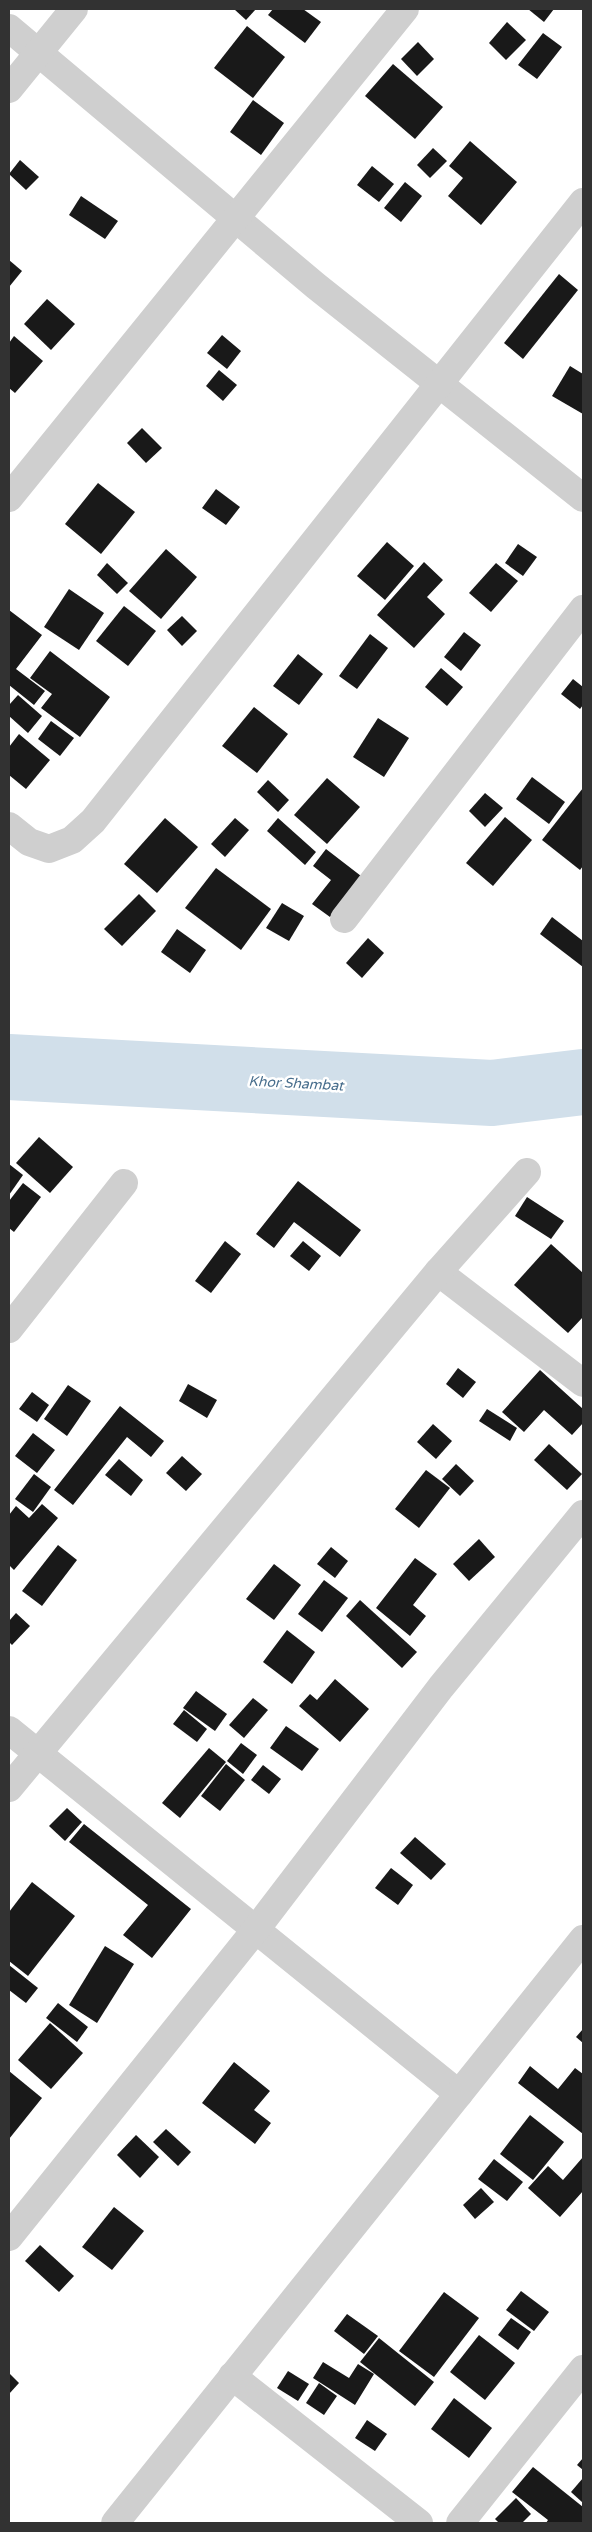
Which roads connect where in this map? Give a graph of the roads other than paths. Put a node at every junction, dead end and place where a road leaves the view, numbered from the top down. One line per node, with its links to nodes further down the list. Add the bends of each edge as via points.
1 (74, 9): 4 (street)
2 (405, 9): 7 (street)
3 (9, 28): 4 (street)
4 (38, 53): 5 (street); 7 (street)
5 (9, 88)
6 (583, 202): 8 (street)
7 (236, 218): 8 (street); 9 (street)
8 (438, 383): 10 (street); 12 (street, via 93,821 72,840 49,850 29,842)
9 (9, 498)
10 (583, 498)
11 (583, 609): 13 (street)
12 (9, 826)
13 (344, 919)
14 (527, 1172): 16 (street)
15 (124, 1183): 17 (street)
16 (438, 1272): 18 (street); 21 (street)
17 (9, 1329)
18 (583, 1383)
19 (583, 1514): 23 (street, via 441,1687)
20 (9, 1730): 21 (street)
21 (37, 1754): 22 (street); 23 (street)
22 (9, 1788)
23 (257, 1928): 25 (street); 26 (street)
24 (583, 1938): 25 (street)
25 (459, 2094): 28 (street)
26 (13, 2224)
27 (583, 2369): 31 (street)
28 (232, 2376): 29 (street); 30 (street)
29 (115, 2523)
30 (419, 2523)
31 (460, 2523)

